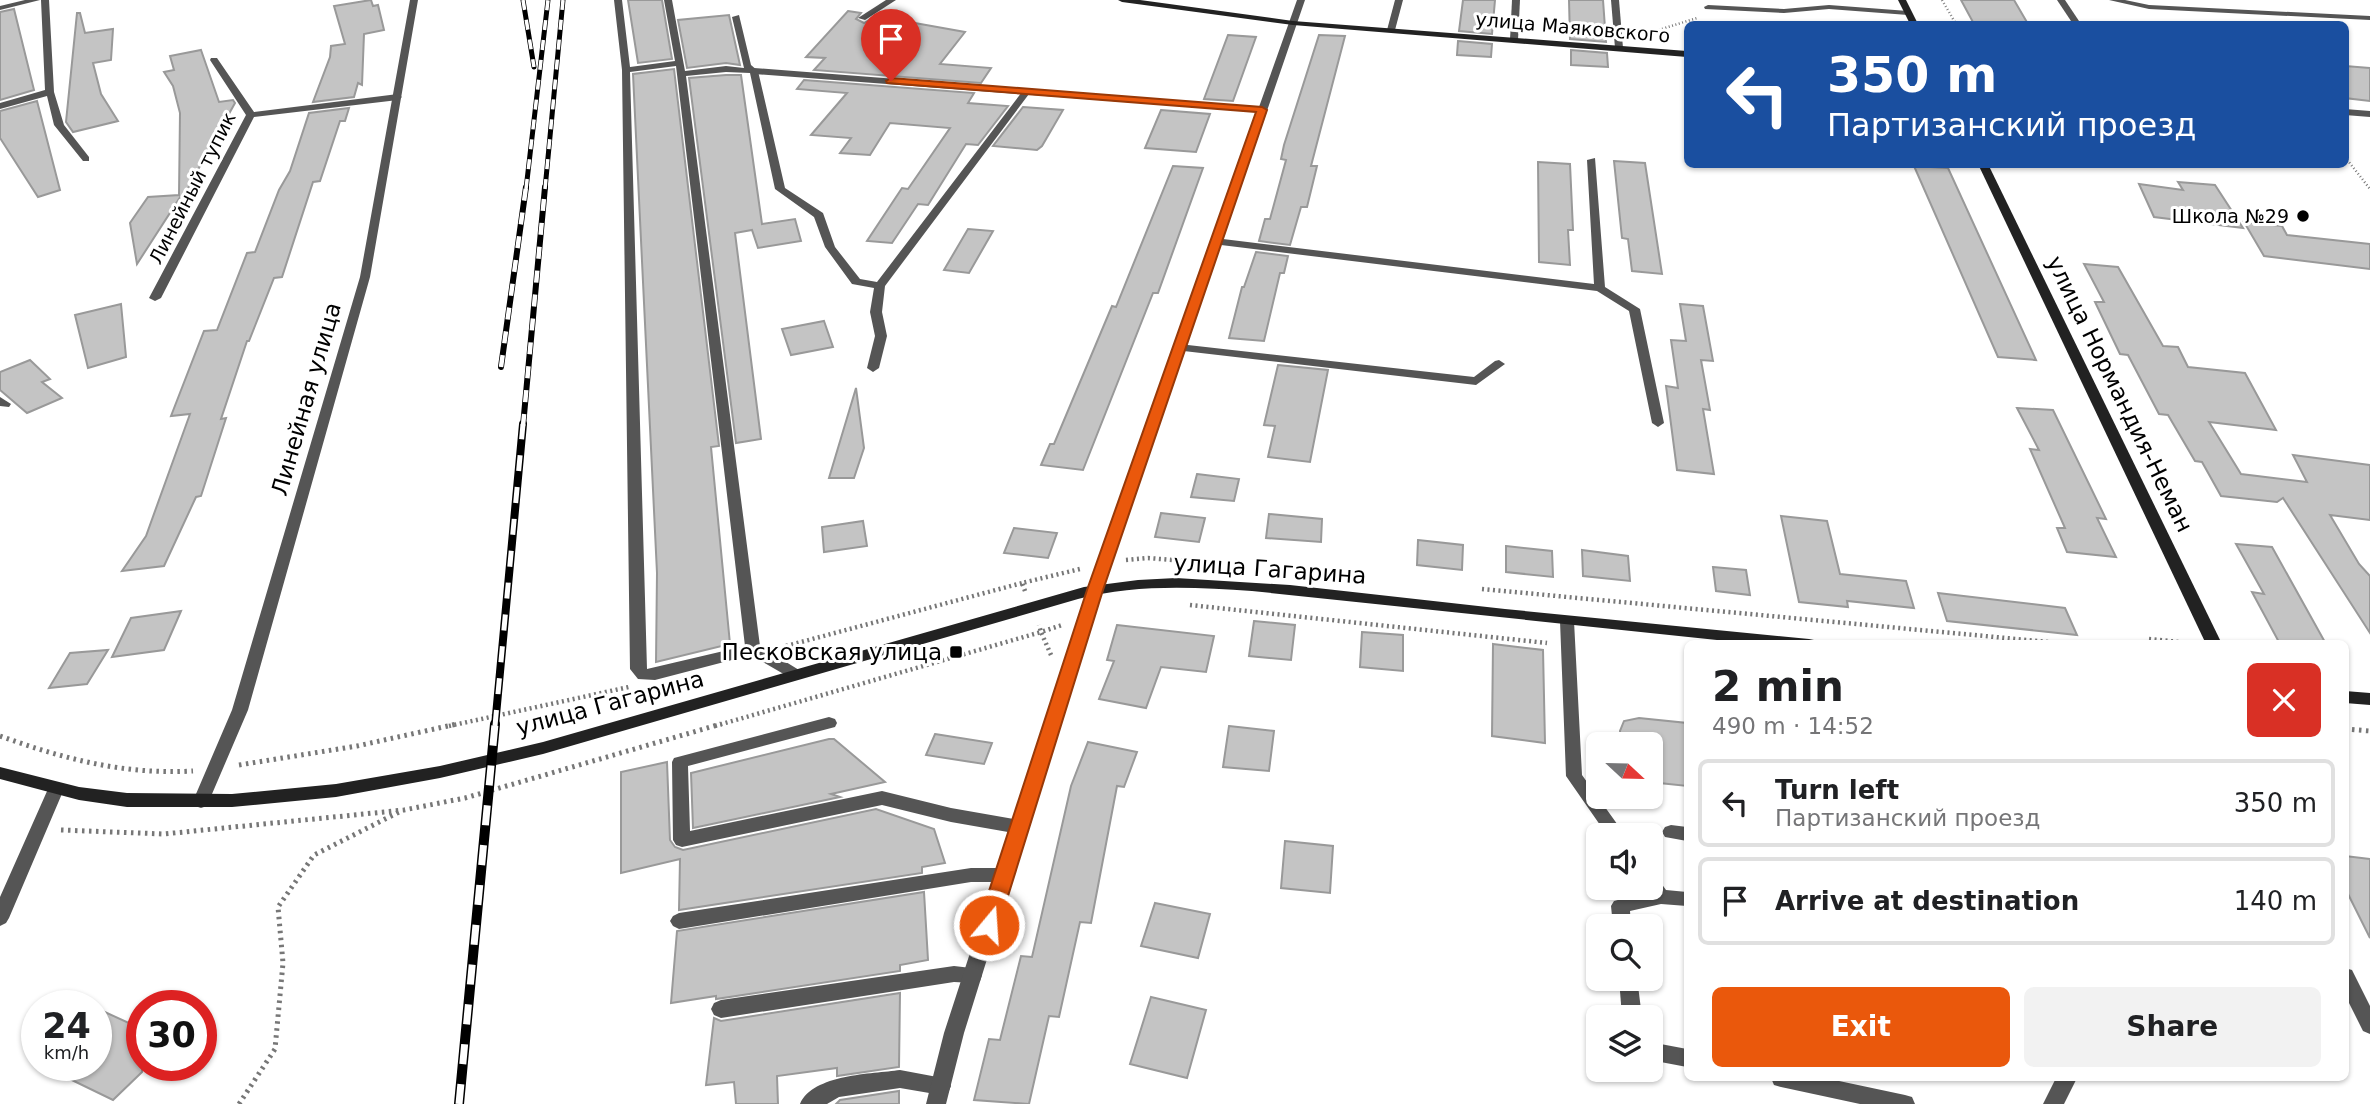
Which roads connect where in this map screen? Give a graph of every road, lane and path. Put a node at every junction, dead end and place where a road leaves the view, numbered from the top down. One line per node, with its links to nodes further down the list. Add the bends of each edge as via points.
1 (36, 0): 17 (street)
2 (46, 0): 37 (street)
3 (414, 0): 38 (street, Линейная улица)
4 (618, 0): 34 (street)
5 (668, 0): 33 (street)
6 (892, 0): 20 (street)
7 (1122, 0): 26 (street, улица Маяковского)
8 (1301, 0): 26 (street)
9 (1399, 0): 28 (street)
10 (1516, 0): 29 (street)
11 (1615, 0): 30 (street)
12 (1902, 0): 18 (street)
13 (1942, 0): 24 (path)
14 (2061, 0): 25 (street)
15 (2113, 0): 21 (street, via 2149,7)
16 (1707, 7): 18 (street, via 1784,11 1829,7); 22 (path)
17 (0, 8)
18 (1908, 13): 23 (street)
19 (736, 18): 35 (street, via 747,66)
20 (862, 18)
21 (2370, 18)
22 (1689, 21)
23 (1912, 21)
24 (1954, 21)
25 (2075, 21)
26 (1293, 23): 28 (street, улица Маяковского); 40 (street)
27 (1684, 23): 30 (path)
28 (1391, 30): 29 (street, улица Маяковского)
29 (1514, 40): 30 (street, улица Маяковского)
30 (1619, 43): 31 (street, улица Маяковского)
31 (1684, 54)
32 (214, 60): 43 (street, Линейный тупик)
33 (681, 69): 34 (street); 35 (street); 66 (street)
34 (626, 70): 66 (street, via 638,668 643,675 654,674)
35 (754, 71): 36 (street); 50 (street, via 780,189 819,215 830,247 856,282)
36 (1028, 90): 40 (street); 50 (street)
37 (50, 92): 39 (street); 44 (street, via 59,125)
38 (398, 97): 43 (street); 75 (street, Линейная улица, via 365,277 240,710)
39 (0, 106)
40 (1262, 110): 49 (street)
41 (2349, 112): 42 (street)
42 (2370, 114)
43 (251, 115): 52 (street, Линейный тупик)
44 (86, 159)
45 (1592, 160): 51 (street)
46 (2349, 162): 48 (path)
47 (1985, 168): 64 (street, улица Нормандия-Неман)
48 (2370, 189)
49 (1216, 242): 51 (street); 53 (street)
50 (880, 286): 55 (street, via 876,312 881,336)
51 (1600, 288): 56 (street, via 1634,309)
52 (155, 298)
53 (1179, 348): 54 (street, via 1476,381); 58 (street)
54 (1499, 364)
55 (873, 368)
56 (1658, 423)
57 (1022, 583): 66 (path)
58 (1095, 590): 60 (street); 61 (street, улица Гагарина, via 1199,583); 67 (street, улица Гагарина)
59 (1187, 605): 65 (path)
60 (1086, 617): 62 (path); 81 (street)
61 (1567, 621): 63 (street, улица Гагарина); 65 (street)
62 (1041, 632)
63 (1767, 640)
64 (2212, 640)
65 (1568, 645): 80 (street, via 1574,776)
66 (757, 651): 67 (street)
67 (794, 674): 78 (street, улица Гагарина, via 641,721 449,770 292,796)
68 (640, 684): 75 (path, via 358,746)
69 (2349, 697): 70 (street)
70 (2370, 699)
71 (829, 723): 81 (street, via 680,762 682,841 883,798)
72 (2349, 729): 73 (path)
73 (2370, 731)
74 (0, 736): 75 (path, via 99,768 176,773)
75 (214, 769): 78 (street, Линейная улица)
76 (0, 773): 77 (street, улица Гагарина)
77 (56, 789): 78 (street, улица Гагарина, via 124,800); 83 (street)
78 (201, 800)
79 (404, 810): 99 (path, via 314,855 278,907 283,963 275,1049)
80 (1608, 823)
81 (1020, 827): 82 (street)
82 (1004, 875): 89 (street, via 971,875); 90 (street)
83 (8, 885): 88 (street)
84 (1663, 897): 86 (street)
85 (1647, 900): 87 (street, via 1620,906)
86 (1684, 900)
87 (1621, 914)
88 (0, 918)
89 (680, 921)
90 (973, 975): 92 (street, via 954,974); 98 (street)
91 (2349, 984): 93 (street)
92 (721, 1009)
93 (2370, 1025)
94 (1663, 1053): 95 (street)
95 (1684, 1057)
96 (1795, 1081): 101 (street)
97 (2065, 1081): 102 (street)
98 (939, 1095): 100 (street, via 900,1079 835,1088)
99 (239, 1104)
100 (810, 1104)
101 (1905, 1104)
102 (2053, 1104)

